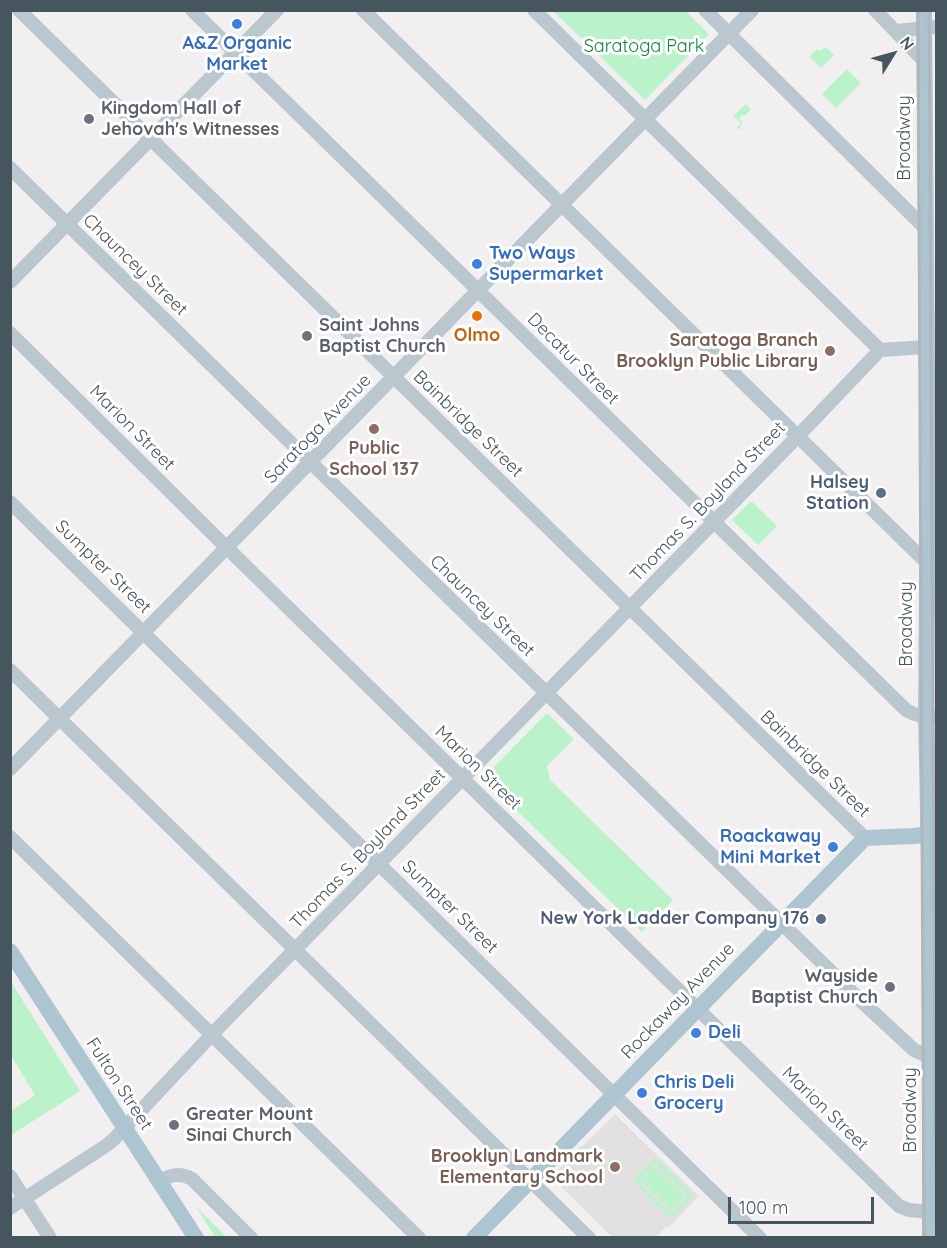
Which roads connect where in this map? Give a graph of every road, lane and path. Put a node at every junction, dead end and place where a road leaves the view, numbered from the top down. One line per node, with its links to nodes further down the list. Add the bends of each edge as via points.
1 (19, 10): 16 (street, Bainbridge Street)
2 (192, 10): 13 (street, Decatur Street)
3 (277, 10): 13 (street)
4 (363, 10): 19 (street)
5 (534, 10): 15 (street)
6 (705, 10): 12 (street)
7 (752, 10): 12 (street, Saratoga Avenue)
8 (875, 10): 11 (street)
9 (924, 10): 10 (main road, Broadway)
10 (930, 28): 11 (street); 14 (main road, Broadway)
11 (896, 31): 14 (street)
12 (729, 34): 15 (street, Saratoga Avenue); 21 (street)
13 (235, 53): 16 (street); 24 (street, Decatur Street)
14 (924, 61): 17 (main road, Broadway)
15 (646, 120): 19 (street, Saratoga Avenue); 27 (street)
16 (151, 138): 20 (street); 29 (street, Bainbridge Street)
17 (931, 142): 21 (main road, Broadway)
18 (10, 168): 20 (street, Chauncey Street)
19 (562, 205): 24 (street, Saratoga Avenue); 30 (street)
20 (67, 224): 23 (street); 31 (street, Chauncey Street)
21 (925, 228): 22 (main road, Broadway)
22 (931, 258): 26 (main road, Broadway)
23 (10, 282)
24 (478, 291): 29 (street, Saratoga Avenue); 34 (street, Decatur Street)
25 (10, 333): 35 (street, Marion Street)
26 (927, 347): 27 (street); 28 (main road, Broadway)
27 (880, 350): 30 (street, Thomas S. Boyland Street)
28 (932, 372): 32 (main road, Broadway)
29 (394, 377): 31 (street, Saratoga Avenue); 38 (street, Bainbridge Street)
30 (798, 436): 34 (street, Thomas S. Boyland Street); 36 (street)
31 (310, 462): 35 (street, Saratoga Avenue); 41 (street, Chauncey Street)
32 (932, 486): 36 (main road, Broadway)
33 (10, 502): 39 (street, Sumpter Street)
34 (713, 522): 38 (street, Thomas S. Boyland Street); 42 (street, Decatur Street, via 906,710)
35 (227, 547): 39 (street, Saratoga Avenue); 45 (street, Marion Street)
36 (926, 562): 37 (main road, Broadway)
37 (932, 602): 42 (main road, Broadway)
38 (630, 607): 41 (street, Thomas S. Boyland Street); 48 (street, Bainbridge Street)
39 (143, 632): 43 (street, Saratoga Avenue); 49 (street, Sumpter Street)
40 (10, 670): 43 (street)
41 (546, 693): 45 (street, Thomas S. Boyland Street); 50 (street, Chauncey Street)
42 (931, 717): 46 (main road, Broadway)
43 (60, 718): 44 (street, Saratoga Avenue); 52 (street)
44 (10, 769)
45 (462, 778): 49 (street, Thomas S. Boyland Street); 54 (street, Marion Street)
46 (933, 833): 48 (main road); 51 (main road, Broadway)
47 (10, 837): 55 (street)
48 (865, 838): 50 (main road, Rockaway Avenue)
49 (379, 863): 52 (street, Thomas S. Boyland Street); 57 (street, Sumpter Street)
50 (781, 923): 54 (main road, Rockaway Avenue); 56 (street, Chauncey Street, via 914,1050)
51 (934, 948): 56 (main road, Broadway)
52 (294, 950): 55 (street, Thomas S. Boyland Street); 61 (street)
53 (10, 951): 58 (main road, Fulton Street)
54 (698, 1009): 57 (main road, Rockaway Avenue); 65 (street, Marion Street, via 899,1206)
55 (212, 1034): 58 (street, Thomas S. Boyland Street); 69 (street)
56 (933, 1057): 60 (main road, Broadway)
57 (614, 1094): 61 (main road, Rockaway Avenue); 72 (street, Sumpter Street)
58 (125, 1128): 62 (main road, Fulton Street); 63 (street, Thomas S. Boyland Street, via 107,1145)
59 (10, 1176): 63 (street)
60 (934, 1178): 65 (main road, Broadway)
61 (530, 1180): 70 (main road, Rockaway Avenue); 71 (street)
62 (159, 1182): 67 (main road, Fulton Street); 68 (street, via 175,1175 187,1176)
63 (25, 1198): 64 (street, Thomas S. Boyland Street); 66 (street)
64 (10, 1208)
65 (930, 1212): 73 (main road, Broadway)
66 (50, 1238)
67 (196, 1238)
68 (251, 1238)
69 (419, 1238)
70 (474, 1238)
71 (589, 1238)
72 (760, 1238)
73 (930, 1238)

